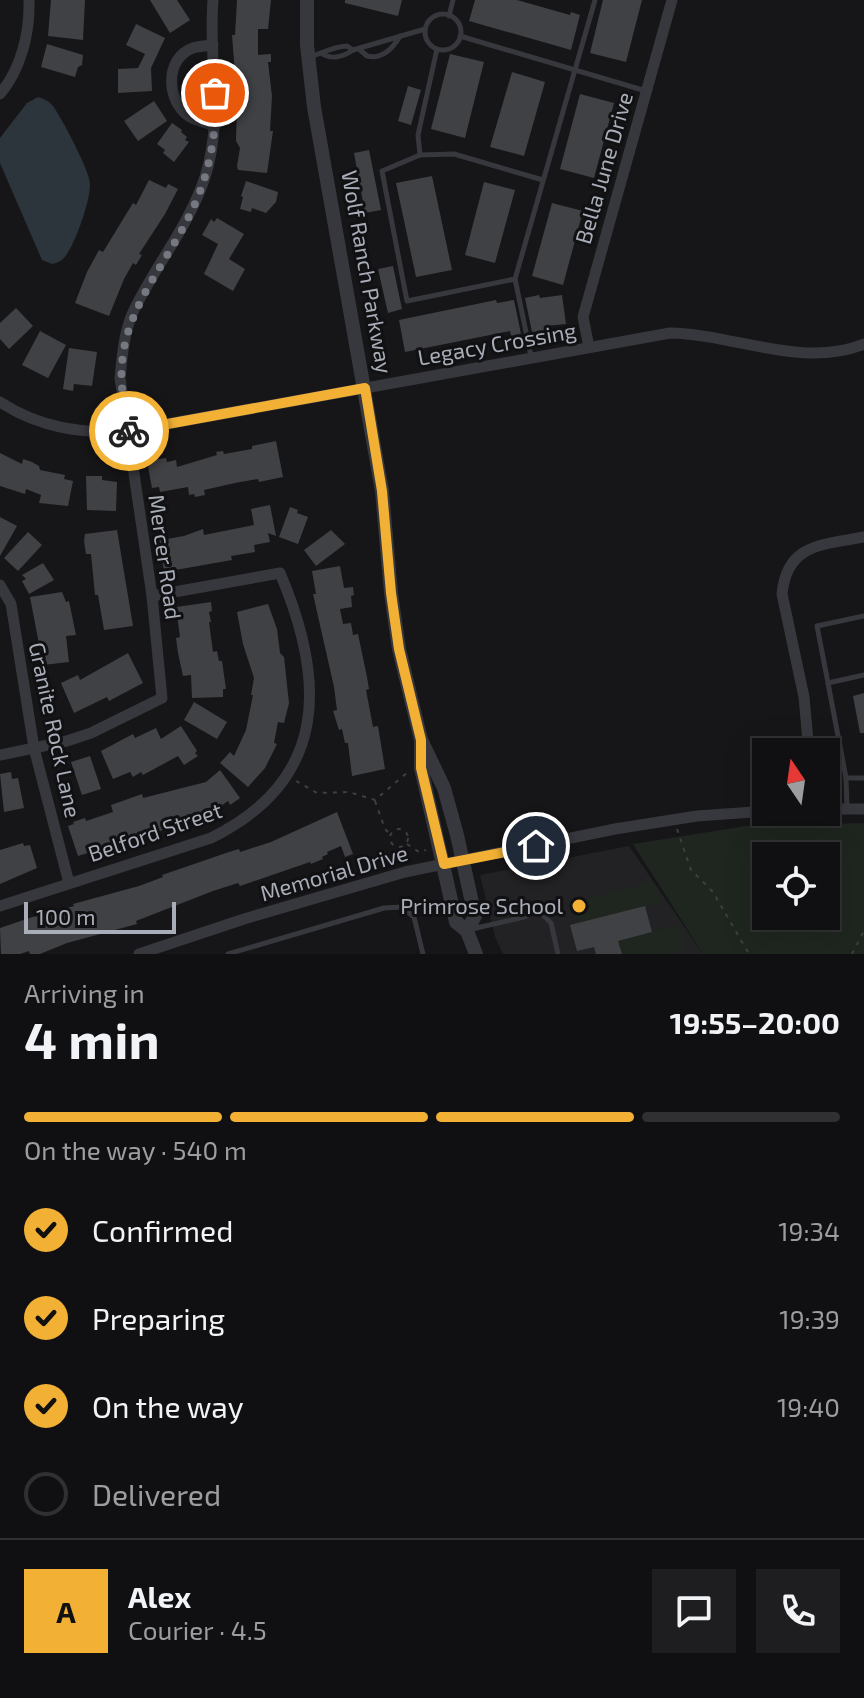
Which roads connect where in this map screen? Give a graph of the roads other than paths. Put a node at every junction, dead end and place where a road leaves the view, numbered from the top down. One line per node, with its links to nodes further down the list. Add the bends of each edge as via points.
1 (29, 0): 17 (street, via 20,60)
2 (213, 0): 11 (street, Mercer Road)
3 (307, 0): 14 (street, Wolf Ranch Parkway)
4 (453, 0): 7 (lane)
5 (594, 0): 15 (lane)
6 (672, 0): 16 (street, Bella June Drive)
7 (449, 16): 8 (lane, via 437,15); 10 (lane, via 458,23)
8 (425, 29): 9 (lane); 12 (lane, via 427,41)
9 (400, 36): 13 (lane); 13 (lane, via 392,50 379,56)
10 (460, 36): 12 (lane, via 452,48); 15 (lane)
11 (213, 45): 18 (street, Mercer Road); 18 (street, via 192,48 180,57 170,77 180,108)
12 (437, 49): 19 (lane, via 418,135)
13 (356, 50): 14 (lane)
14 (315, 55): 25 (street, Wolf Ranch Parkway, via 314,107)
15 (574, 70): 16 (lane); 20 (lane)
16 (646, 91): 23 (street, Bella June Drive, via 583,317)
17 (0, 94)
18 (215, 126): 27 (street, Mercer Road, via 194,206 132,315 120,378)
19 (420, 155): 20 (lane, via 454,154); 21 (lane, via 382,171 407,301)
20 (543, 180): 21 (lane)
21 (515, 279): 24 (lane)
22 (864, 344): 23 (street, Legacy Crossing, via 830,352 794,352 698,333 670,333)
23 (589, 347): 24 (street, Legacy Crossing)
24 (531, 356): 25 (street, Legacy Crossing)
25 (365, 388): 27 (street, Legacy Crossing); 35 (street, Wolf Ranch Parkway, via 399,649)
26 (0, 402): 27 (street, Legacy Crossing, via 52,426 82,432)
27 (128, 431): 30 (street, Mercer Road)
28 (864, 537): 34 (street, via 800,553 783,582)
29 (0, 585): 36 (street, Granite Rock Lane, via 11,604)
30 (152, 596): 36 (street, Mercer Road, via 162,698 91,733); 46 (street, Belford Street, via 280,573 295,608 309,672 308,724 283,783 235,826)
31 (864, 616): 33 (lane, via 817,626)
32 (864, 675): 33 (lane)
33 (828, 683): 38 (lane)
34 (808, 738)
35 (421, 740): 44 (street, Wolf Ranch Parkway, via 444,788); 45 (street, Wolf Ranch Parkway, via 421,768)
36 (34, 748): 37 (street, Mercer Road); 46 (street, Granite Rock Lane)
37 (0, 755)
38 (846, 778): 39 (lane); 41 (lane)
39 (864, 778)
40 (840, 809): 41 (street)
41 (847, 809): 42 (street)
42 (864, 809)
43 (752, 812): 44 (street, Memorial Drive, via 615,829)
44 (463, 861): 45 (street, Memorial Drive); 48 (street, Wolf Ranch Parkway, via 475,916)
45 (444, 864): 48 (street, Wolf Ranch Parkway, via 456,922); 49 (street, Memorial Drive)
46 (69, 883): 47 (street, Belford Street)
47 (0, 906)
48 (467, 931): 52 (street, Wolf Ranch Parkway); 53 (lane, via 538,910 551,923)
49 (139, 954)
50 (228, 954): 51 (lane, via 402,907 414,917)
51 (423, 954)
52 (476, 954)
53 (558, 954)

